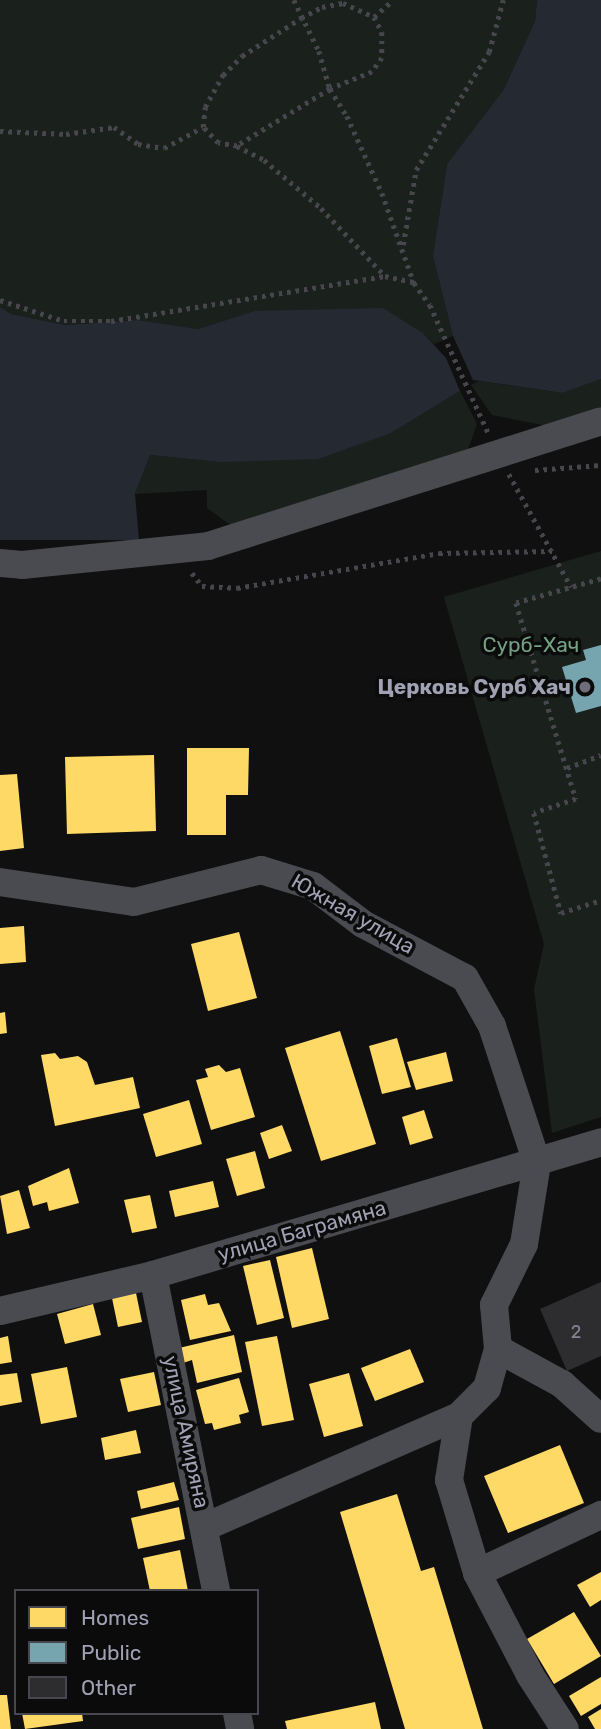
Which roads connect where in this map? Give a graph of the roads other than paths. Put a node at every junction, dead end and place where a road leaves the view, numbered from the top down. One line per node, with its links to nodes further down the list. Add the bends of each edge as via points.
1 (601, 421): 2 (street, via 208,546 22,565)
2 (0, 562)
3 (0, 882): 5 (street, Южная улица, via 134,902 261,870 313,886 363,924 465,978 492,1026)
4 (601, 1142): 5 (street, улица Баграмяна)
5 (537, 1163): 6 (street, улица Баграмяна); 8 (street, via 524,1244 494,1305)
6 (153, 1275): 7 (street, улица Баграмяна); 12 (street, улица Амиряна)
7 (0, 1311)
8 (498, 1349): 9 (street, via 487,1388); 10 (street, via 562,1384)
9 (459, 1416): 12 (street); 13 (street, via 449,1480)
10 (601, 1419)
11 (601, 1514): 13 (street)
12 (205, 1527): 14 (street, улица Амиряна)
13 (477, 1573): 15 (street, via 530,1675)
14 (216, 1589)
15 (565, 1729)

